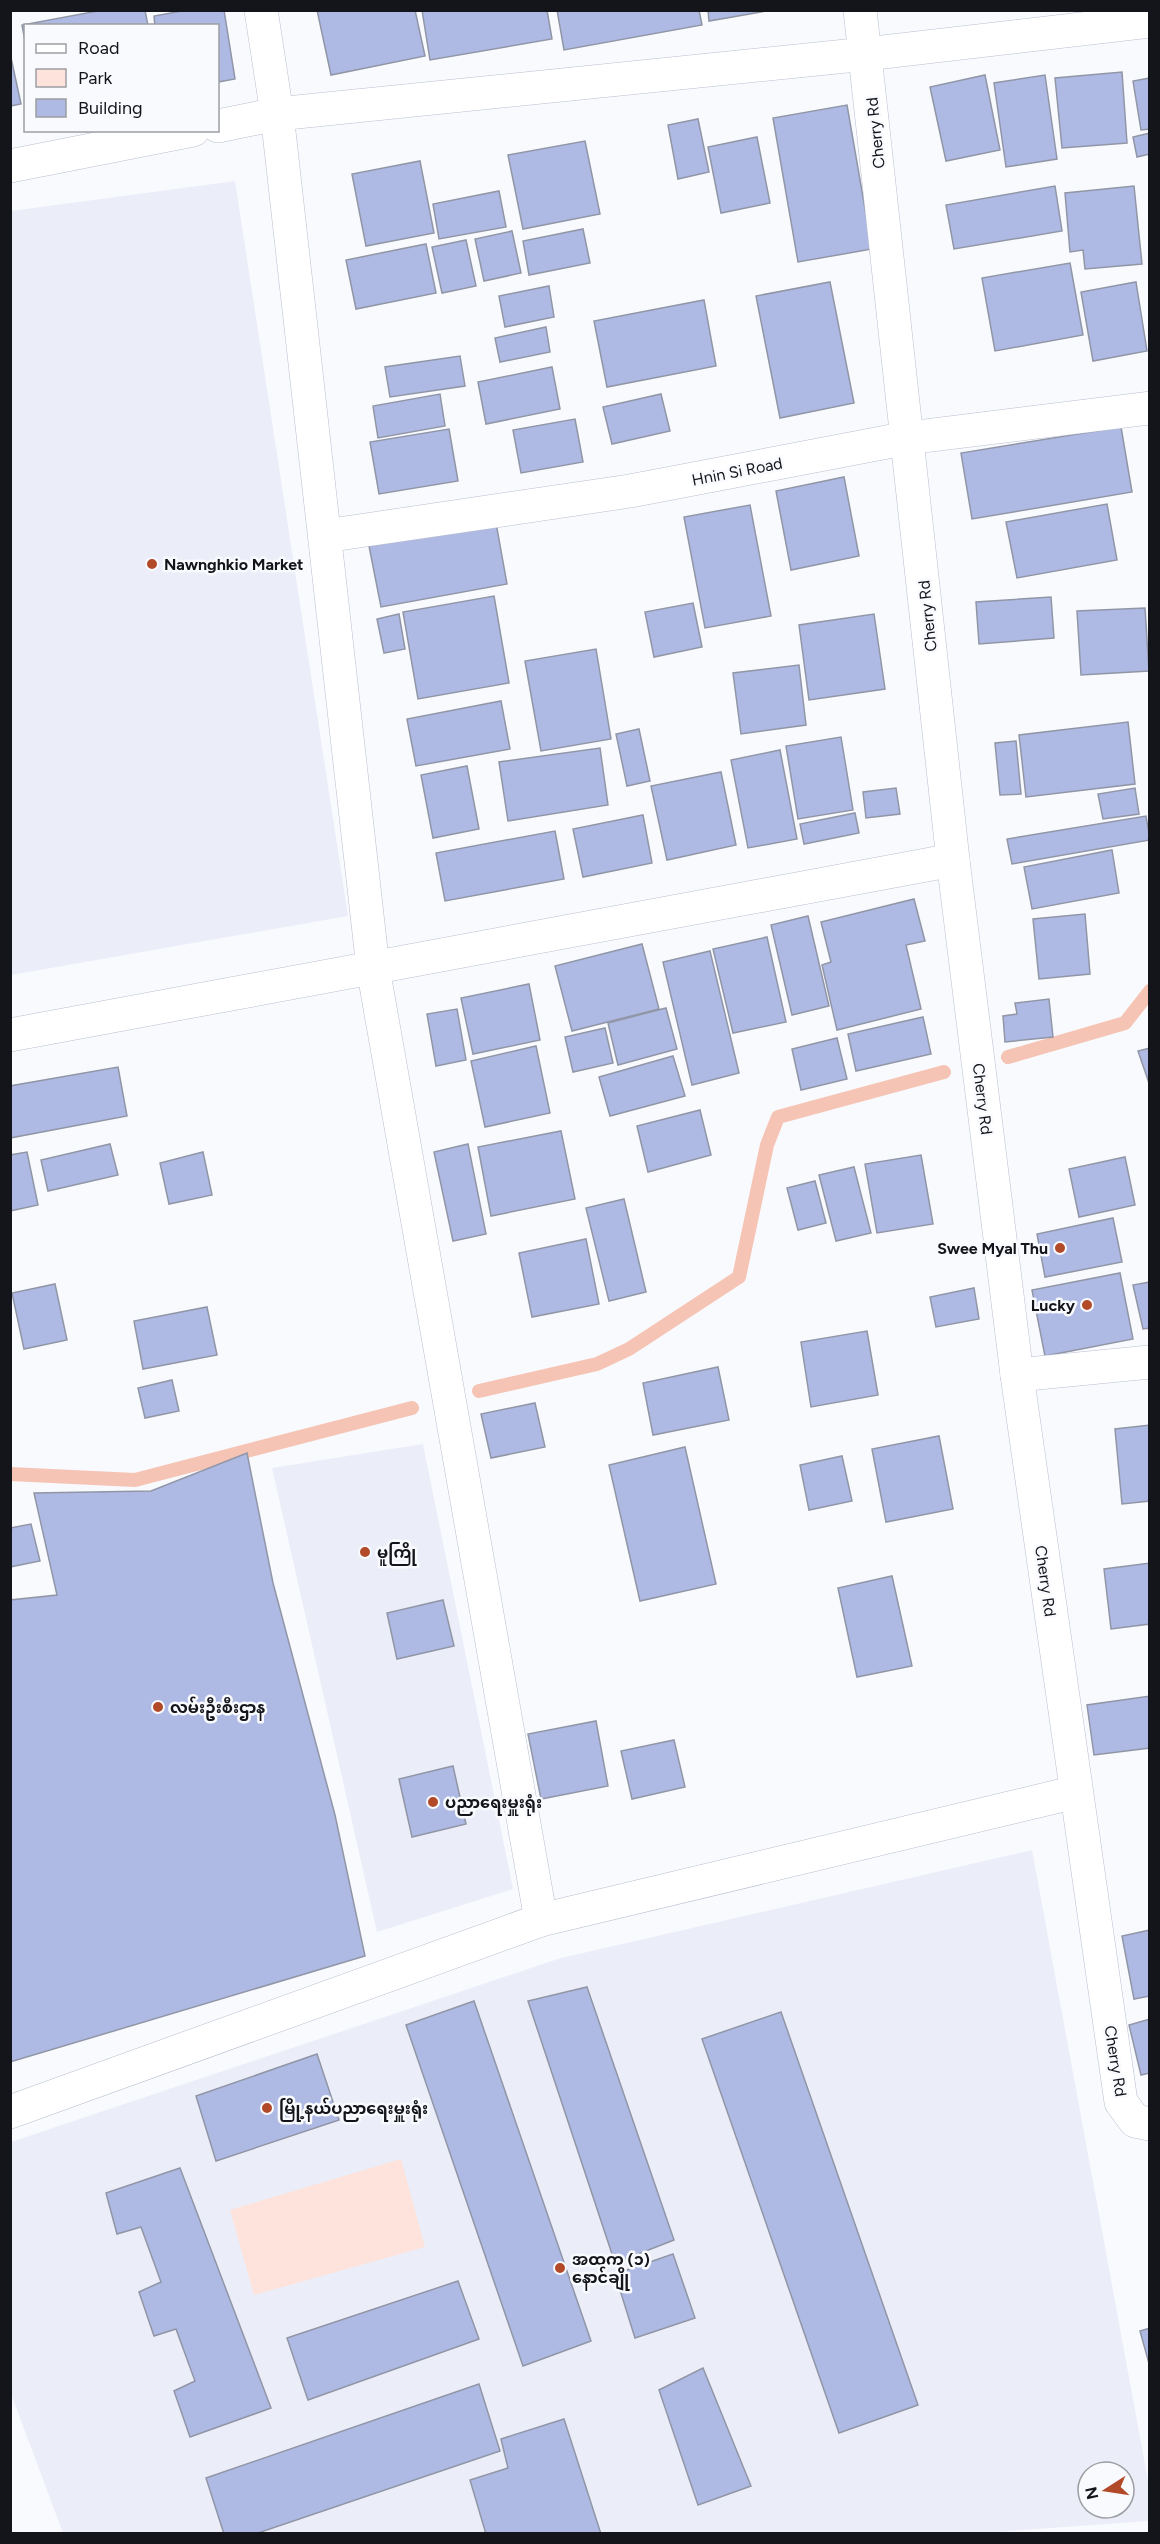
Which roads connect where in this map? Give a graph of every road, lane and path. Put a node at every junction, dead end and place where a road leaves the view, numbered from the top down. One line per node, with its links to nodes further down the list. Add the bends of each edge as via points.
1 (261, 10): 5 (main road)
2 (860, 10): 4 (main road, Cherry Rd)
3 (1149, 21): 4 (main road)
4 (866, 54): 5 (main road); 10 (main road, Cherry Rd)
5 (277, 114): 6 (main road); 11 (main road)
6 (219, 126)
7 (183, 132): 8 (main road)
8 (10, 166)
9 (1149, 408): 10 (main road, Hnin Si Road)
10 (908, 438): 11 (main road, Hnin Si Road, via 630,491); 12 (main road, Cherry Rd)
11 (325, 536): 13 (main road)
12 (953, 860): 13 (main road); 16 (main road, Cherry Rd)
13 (374, 968): 14 (main road); 18 (main road)
14 (10, 1035)
15 (1149, 1362): 16 (main road)
16 (1017, 1375): 17 (main road, Cherry Rd)
17 (1076, 1792): 18 (main road); 20 (main road, Cherry Rd, via 1121,2102 1135,2121)
18 (541, 1920): 19 (main road)
19 (10, 2112)
20 (1149, 2124)

